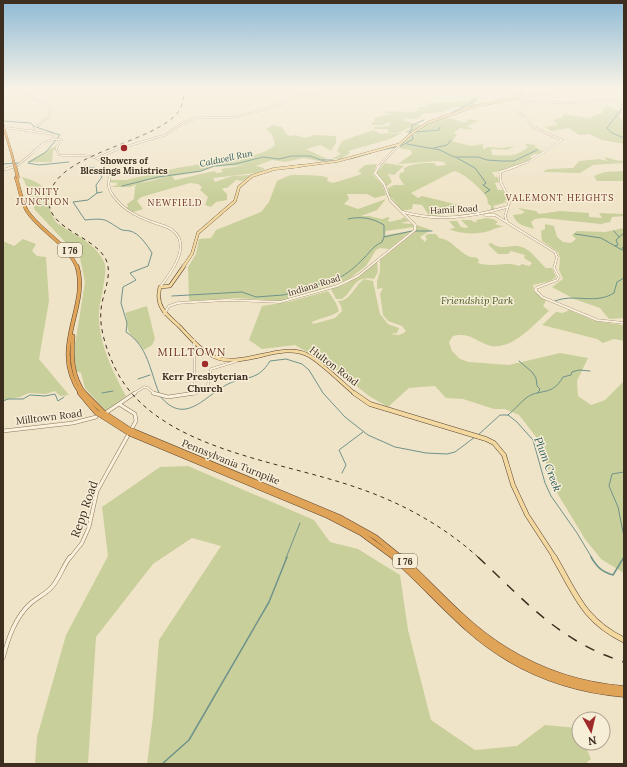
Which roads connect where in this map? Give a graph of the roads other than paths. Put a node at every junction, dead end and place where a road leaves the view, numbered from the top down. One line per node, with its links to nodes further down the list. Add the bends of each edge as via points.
1 (39, 124): 7 (street)
2 (182, 124): 11 (street, via 165,135)
3 (426, 124): 9 (main road)
4 (529, 124): 13 (street, via 562,140 530,161 500,172 501,183 510,200)
5 (3, 126): 7 (street, bridge); 10 (highway, Pennsylvania Turnpike / I 76)
6 (3, 131): 10 (highway, Pennsylvania Turnpike / I 76)
7 (30, 131): 8 (street, via 52,135)
8 (54, 139): 11 (street, via 62,140 56,148 58,154 88,155); 12 (street, via 46,142 25,161)
9 (400, 144): 14 (street, Indiana Road, via 375,173 384,184 390,200); 17 (main road, via 342,160 274,169 252,176 240,187 235,201 198,233 192,254 171,285)
10 (11, 155): 27 (highway, Pennsylvania Turnpike / I 76, bridge, via 29,210 69,248 81,272 82,287 71,350 77,382 100,412)
11 (97, 158): 17 (street, via 108,165 110,174 107,188 125,211 175,233 181,252 173,271)
12 (3, 170)
13 (508, 207): 15 (street, Hamil Road); 16 (street, via 505,216)
14 (401, 211): 15 (street, Hamil Road, via 428,218); 18 (street, Indiana Road, via 415,225 415,230 358,276 342,284 280,302 226,300 178,303 169,306)
15 (485, 214): 16 (street, via 495,215)
16 (508, 222): 19 (street, via 555,252 558,257 554,268 559,277 536,288 539,294 597,320)
17 (160, 287): 18 (main road, Hulton Road, via 157,298)
18 (164, 314): 20 (main road, Hulton Road)
19 (624, 323)
20 (194, 340): 21 (main road, Hulton Road, via 215,357); 22 (street)
21 (237, 361): 22 (street, via 210,370 207,388); 28 (main road, Hulton Road, via 271,353 299,352 308,355 370,404 493,442 505,455 514,488 530,523 551,552 580,605 596,623)
22 (195, 394): 23 (street, via 158,396 144,387)
23 (119, 404): 24 (street); 29 (street, Repp Road, via 134,414 136,421 97,491 85,538 63,566 51,588 22,613 10,636)
24 (108, 412)
25 (96, 417): 26 (street, Milltown Road, via 71,424)
26 (3, 431)
27 (131, 432): 30 (highway, Pennsylvania Turnpike / I 76, via 324,510 358,527 396,554 478,631 524,662 572,682); 31 (highway, Pennsylvania Turnpike / I 76, via 362,533 399,561 477,636 520,665 553,680 583,689)
28 (624, 640)
29 (3, 658)
30 (624, 689)
31 (624, 694)

